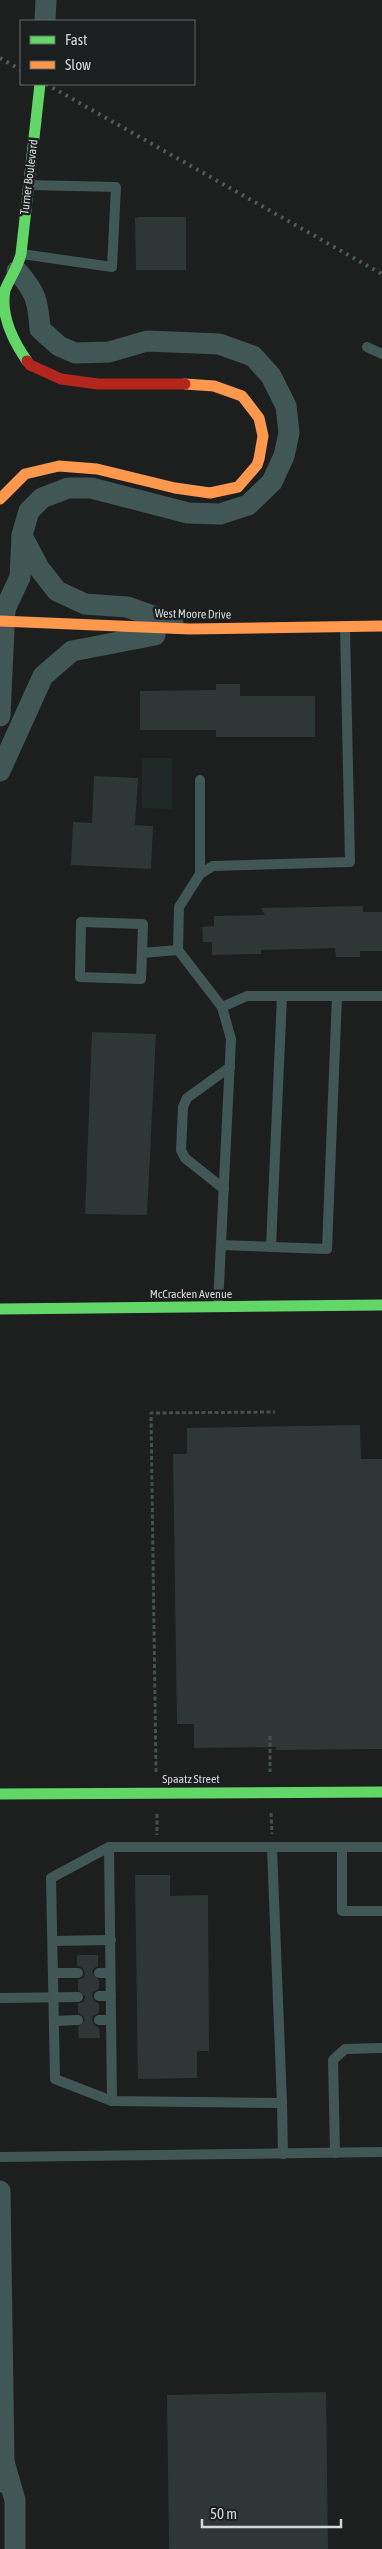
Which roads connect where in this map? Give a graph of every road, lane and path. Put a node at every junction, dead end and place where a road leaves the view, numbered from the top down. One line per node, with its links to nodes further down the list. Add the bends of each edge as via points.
1 (46, 0): 2 (street)
2 (44, 20)
3 (40, 85): 4 (street, Turner Boulevard)
4 (28, 185): 5 (street, Turner Boulevard); 5 (lane, via 116,187 112,267)
5 (19, 262): 8 (street, via 38,303 40,329 59,346); 9 (street, via 6,284 1,301 1,315 15,350 35,368 57,379)
6 (367, 347): 7 (lane)
7 (382, 354)
8 (90, 361): 9 (lane); 11 (street, via 147,341 220,344 253,356 271,376 286,406 289,432 284,456 272,482 248,504 220,514 188,513 91,488 68,488 42,498 29,511)
9 (89, 384): 10 (street, via 210,384 243,396 259,417 264,447 253,474 239,487 214,494 86,467 50,465 25,473 6,489)
10 (0, 499)
11 (22, 536): 13 (street, via 20,577); 16 (street, via 39,568 58,591 85,604 127,607)
12 (0, 586): 13 (street)
13 (3, 617): 16 (street, West Moore Drive); 17 (street)
14 (382, 626): 15 (street, West Moore Drive)
15 (345, 627): 16 (street, West Moore Drive); 20 (lane, via 350,862 214,866)
16 (190, 629): 18 (street, via 72,651 43,676)
17 (0, 716)
18 (0, 771)
19 (200, 780): 20 (lane)
20 (200, 874): 21 (lane, via 179,907)
21 (178, 950): 22 (lane); 26 (lane)
22 (142, 953): 22 (lane, via 143,924 81,922 80,977 142,979)
23 (282, 996): 24 (lane); 26 (lane, via 246,996); 30 (lane)
24 (337, 996): 25 (lane); 30 (lane, via 327,1249)
25 (382, 996)
26 (222, 1007): 27 (lane, via 231,1039)
27 (230, 1067): 28 (lane); 28 (lane, via 187,1098 183,1107 181,1150 185,1158)
28 (224, 1189): 29 (lane)
29 (221, 1245): 30 (lane); 32 (lane)
30 (272, 1247)
31 (382, 1305): 32 (street, McCracken Avenue)
32 (218, 1307): 33 (street, McCracken Avenue)
33 (0, 1309)
34 (275, 1412): 36 (path, via 151,1413)
35 (382, 1792): 36 (street, Spaatz Street)
36 (156, 1793): 37 (street, Spaatz Street); 38 (path)
37 (0, 1794)
38 (157, 1845): 39 (lane); 42 (lane)
39 (110, 1847): 44 (lane); 45 (lane, via 51,1878)
40 (342, 1847): 41 (lane); 42 (lane); 43 (lane, via 342,1911)
41 (382, 1847)
42 (272, 1848): 61 (lane)
43 (382, 1911)
44 (110, 1940): 45 (lane); 46 (lane)
45 (52, 1941): 49 (lane)
46 (110, 1972): 48 (lane); 51 (lane)
47 (78, 1973): 49 (lane)
48 (99, 1973)
49 (53, 1974): 54 (lane)
50 (99, 1996): 51 (lane)
51 (111, 1996): 57 (lane)
52 (78, 1997): 54 (lane)
53 (0, 1998): 54 (lane)
54 (53, 1998): 58 (lane)
55 (78, 2020): 58 (lane)
56 (99, 2020): 57 (lane)
57 (111, 2020): 60 (lane)
58 (54, 2021): 60 (lane, via 55,2079)
59 (382, 2048): 63 (lane, via 345,2048 333,2060)
60 (112, 2101): 61 (lane)
61 (282, 2103): 64 (lane)
62 (382, 2152): 63 (lane)
63 (335, 2153): 64 (lane)
64 (283, 2154): 65 (lane)
65 (0, 2158)
66 (0, 2191): 67 (street)
67 (2, 2457): 68 (street, via 15,2500)
68 (15, 2549)

